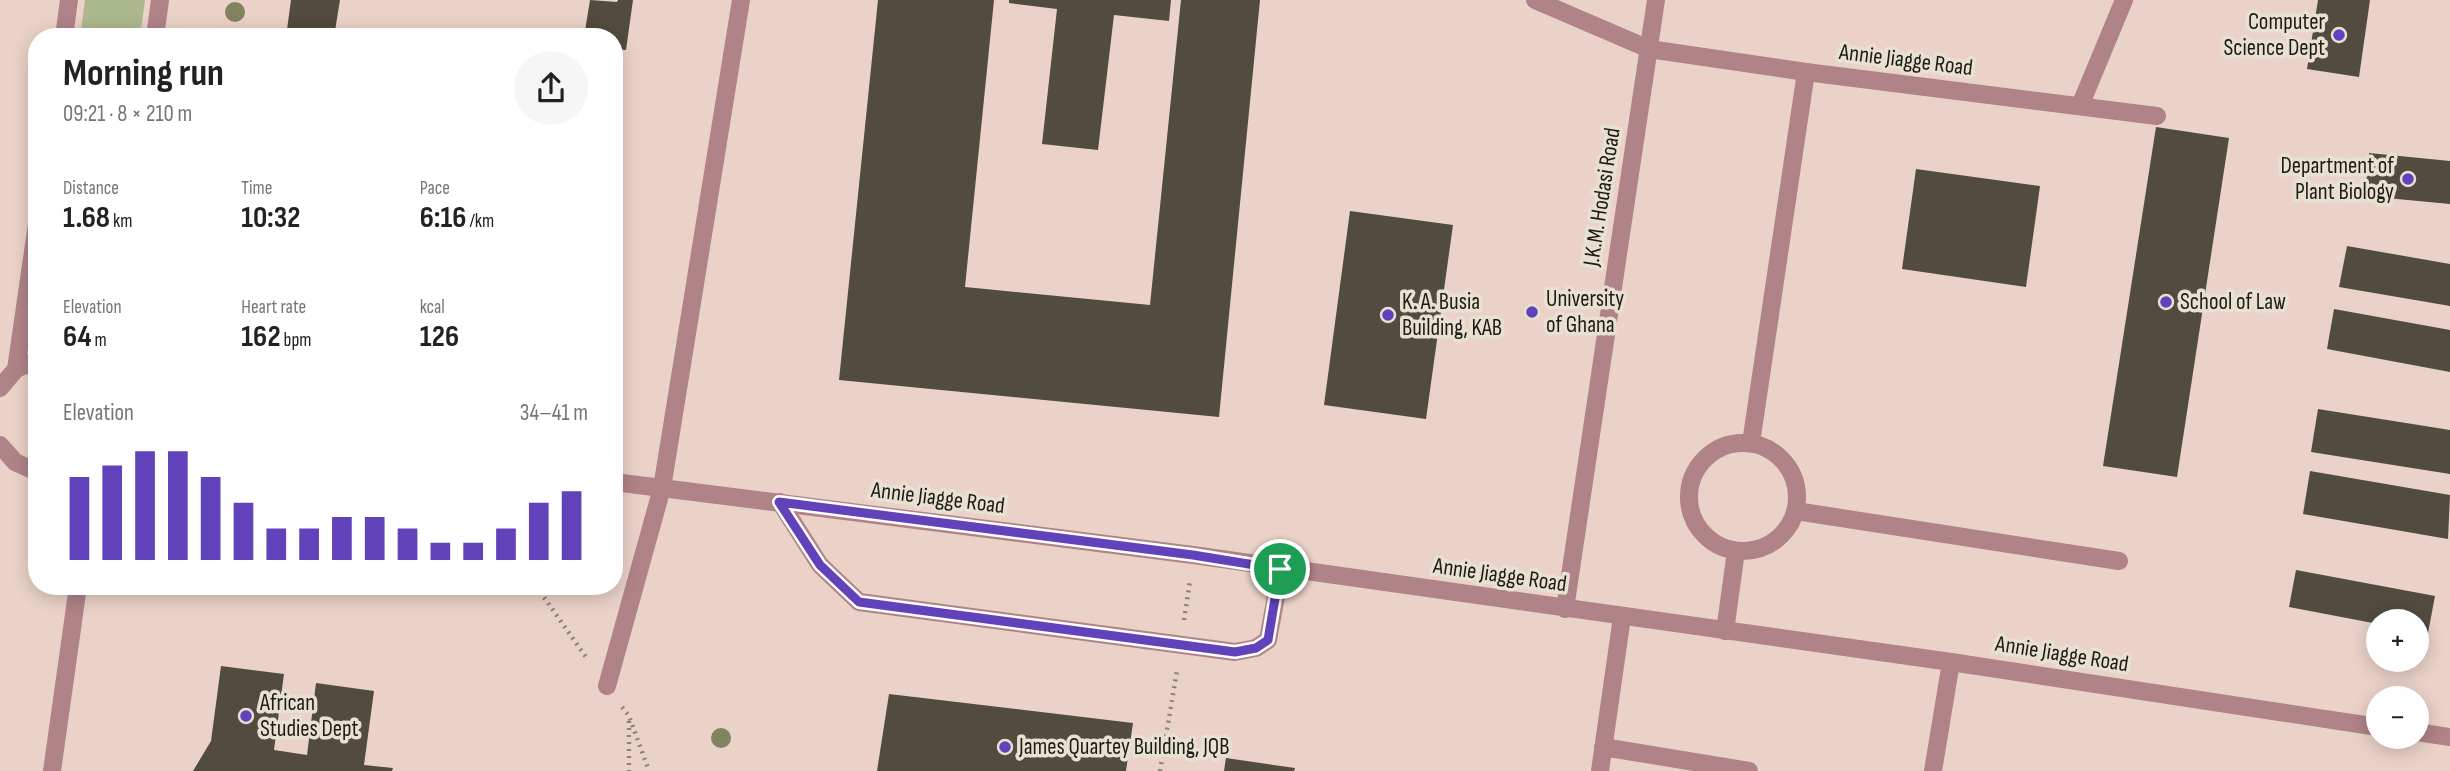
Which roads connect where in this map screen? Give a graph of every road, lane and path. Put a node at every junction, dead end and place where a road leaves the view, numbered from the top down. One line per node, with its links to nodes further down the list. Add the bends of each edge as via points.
1 (69, 0): 7 (street)
2 (160, 0): 8 (street)
3 (741, 0): 21 (street)
4 (1535, 0): 9 (street, Annie Jiagge Road)
5 (1656, 0): 9 (street, J.K.M. Hodasi Road)
6 (2124, 0): 11 (street)
7 (65, 28)
8 (156, 28)
9 (1649, 50): 10 (street, Annie Jiagge Road); 28 (street, J.K.M. Hodasi Road)
10 (1806, 72): 11 (street, Annie Jiagge Road); 17 (street)
11 (2080, 106): 12 (street, Annie Jiagge Road)
12 (2157, 116)
13 (28, 286): 15 (street)
14 (28, 364): 15 (street)
15 (16, 369): 16 (street)
16 (0, 388)
17 (1751, 443): 23 (street, via 1783,459 1798,493); 24 (street, via 1734,443 1704,459 1690,489 1690,506 1706,536)
18 (1, 452): 19 (street)
19 (28, 468)
20 (623, 483): 21 (street, Annie Jiagge Road)
21 (662, 488): 22 (street, Annie Jiagge Road); 32 (street)
22 (779, 502): 26 (street, Annie Jiagge Road); 26 (street, via 820,565 859,602 1235,652 1268,640)
23 (1796, 511): 24 (street, via 1780,538 1759,548); 25 (street)
24 (1736, 551): 30 (street)
25 (2119, 561)
26 (1280, 569): 28 (street, Annie Jiagge Road)
27 (77, 595): 38 (street)
28 (1565, 609): 29 (street, Annie Jiagge Road)
29 (1622, 617): 30 (street, Annie Jiagge Road); 37 (street)
30 (1725, 631): 31 (street, Annie Jiagge Road)
31 (1951, 662): 34 (street, Annie Jiagge Road); 42 (street)
32 (607, 686)
33 (629, 716): 39 (path)
34 (2366, 725)
35 (2429, 734): 36 (street)
36 (2450, 737)
37 (1603, 747): 40 (street); 41 (street)
38 (52, 771)
39 (629, 771)
40 (1600, 771)
41 (1749, 771)
42 (1933, 771)

